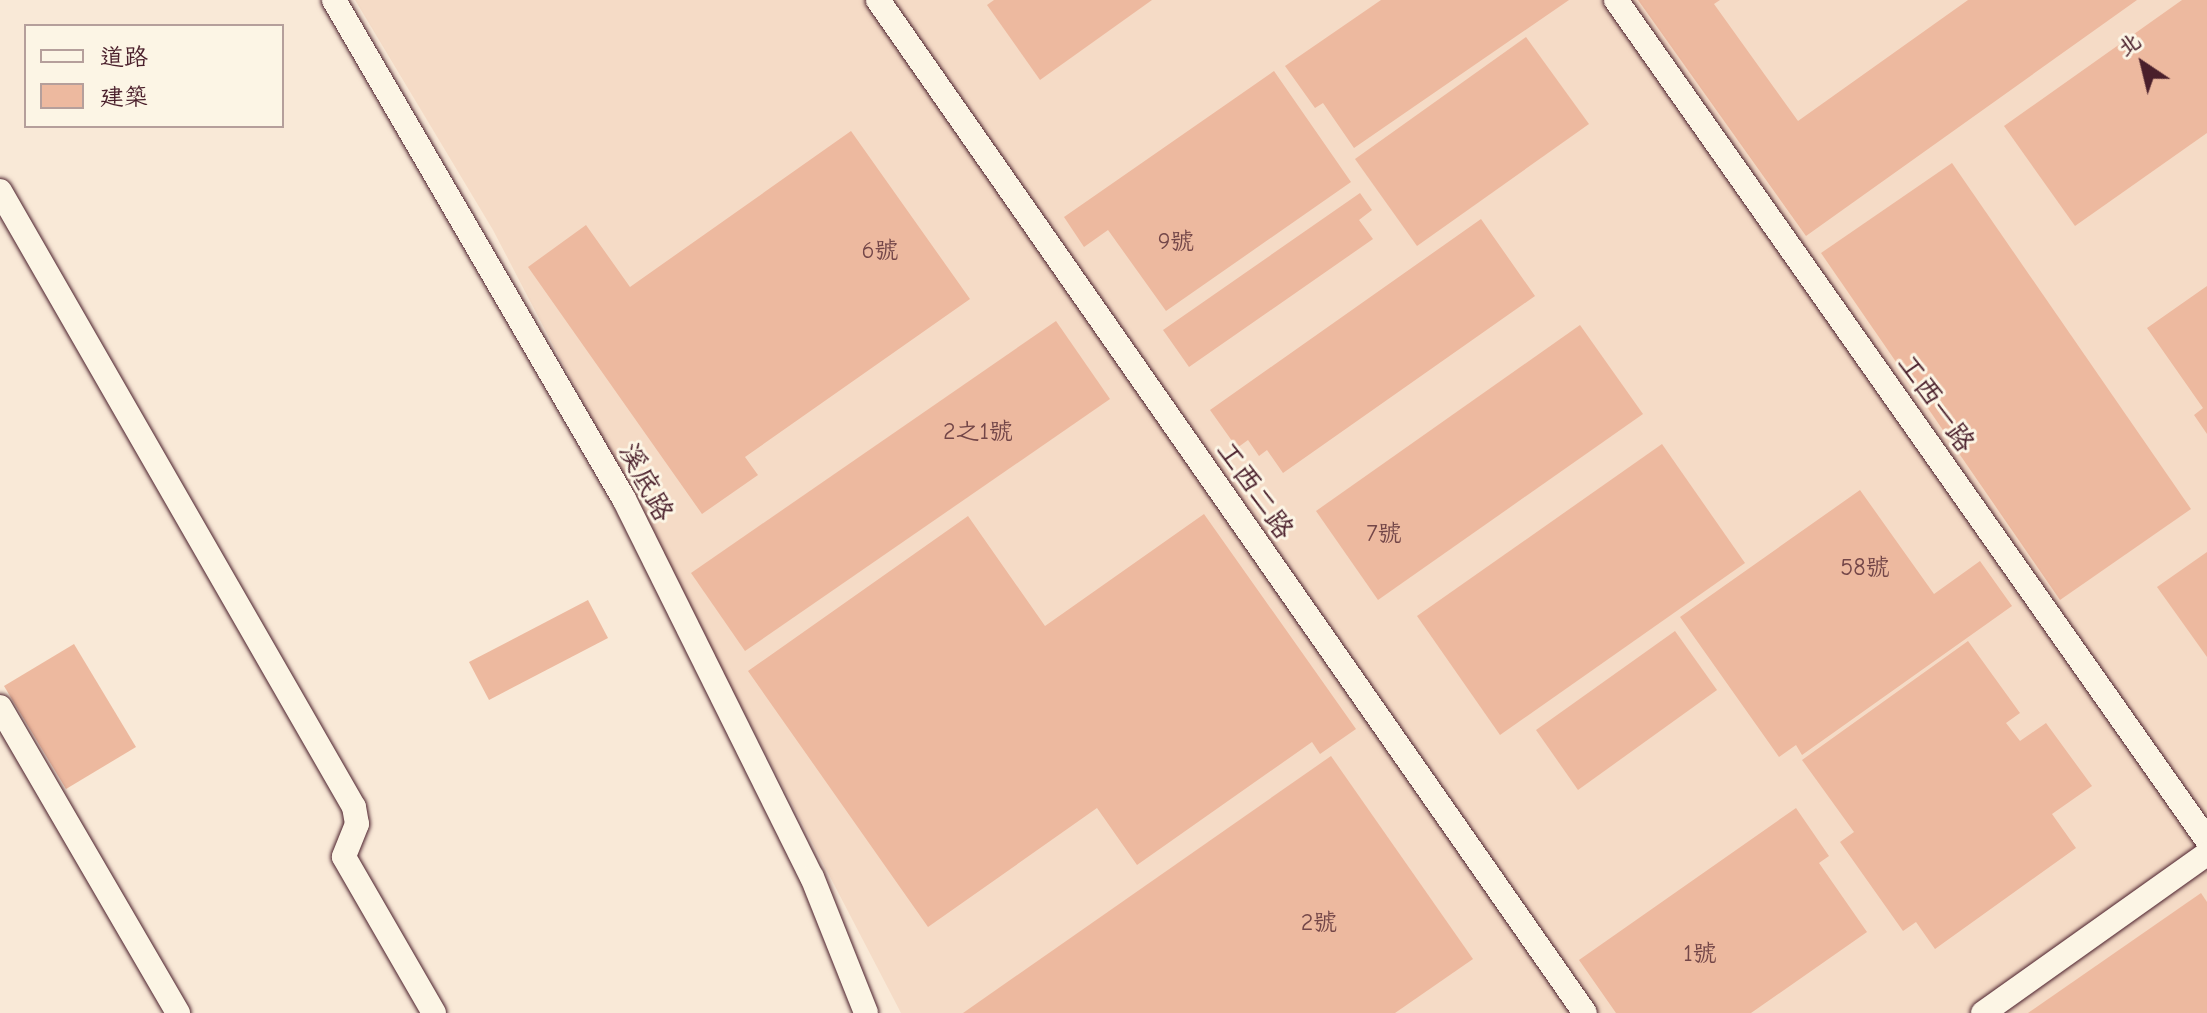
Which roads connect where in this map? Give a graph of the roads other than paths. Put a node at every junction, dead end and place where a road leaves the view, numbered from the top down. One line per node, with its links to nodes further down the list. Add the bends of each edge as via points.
1 (334, 0): 10 (street, 溪底路, via 624,499 812,877)
2 (878, 0): 11 (street, 工西二路)
3 (1616, 0): 6 (street, 工西一路)
4 (0, 191): 9 (street, via 354,807 357,824 344,857)
5 (0, 707): 8 (street)
6 (2207, 840)
7 (2207, 854): 12 (street)
8 (178, 1013)
9 (434, 1013)
10 (866, 1013)
11 (1585, 1013)
12 (1983, 1013)

